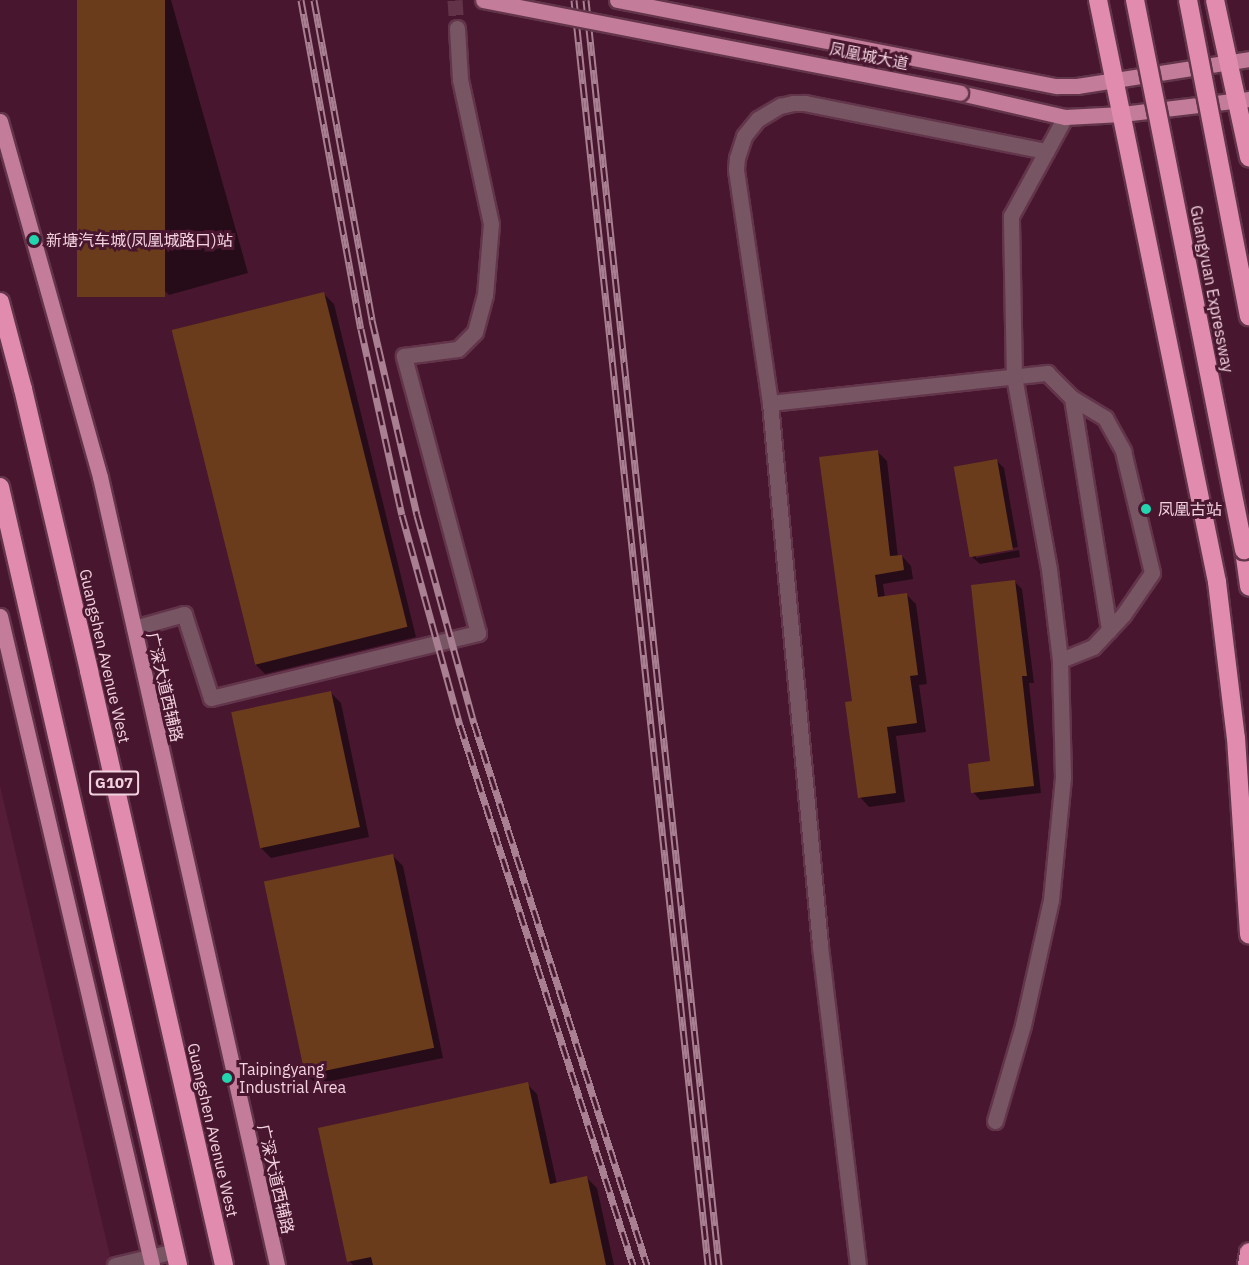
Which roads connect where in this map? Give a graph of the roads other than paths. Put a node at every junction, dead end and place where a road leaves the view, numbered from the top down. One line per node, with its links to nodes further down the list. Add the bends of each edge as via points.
1 (483, 0): 13 (main road, 凤凰城大道, bridge)
2 (617, 0): 10 (main road, 凤凰城大道, via 1058,86)
3 (1098, 0): 10 (highway)
4 (1135, 0): 23 (highway, Guangyuan Expressway, bridge)
5 (1188, 0): 18 (highway, Guangyuan Expressway, bridge)
6 (1215, 0): 9 (highway)
7 (457, 28): 25 (street, via 460,79 491,224 485,295 475,332 458,349 404,356 478,633 211,698 184,614)
8 (1249, 59): 9 (main road, 凤凰城大道)
9 (1229, 61): 10 (main road, 凤凰城大道); 11 (highway)
10 (1114, 80): 12 (highway)
11 (1243, 100): 12 (main road, 凤凰城大道); 16 (highway)
12 (1122, 114): 13 (main road, 凤凰城大道); 28 (highway, via 1217,582 1236,738)
13 (1065, 117): 15 (street)
14 (0, 121): 25 (main road, 广深大道西辅路, via 100,477)
15 (1046, 151): 19 (street, via 1011,216); 21 (street, via 805,103 780,106 758,118 744,136 736,170)
16 (1249, 157)
17 (0, 302): 34 (highway, Guangshen Avenue West / G107, via 87,659)
18 (1249, 316)
19 (1014, 377): 20 (street, via 1047,373); 21 (street); 27 (street, via 1049,569)
20 (1072, 398): 26 (street); 26 (street, via 1105,418 1123,451 1152,573)
21 (770, 403): 36 (street, via 820,945)
22 (0, 487): 31 (highway, G107)
23 (1249, 587)
24 (0, 616): 32 (main road)
25 (134, 628): 35 (main road, 广深大道西辅路)
26 (1108, 630): 27 (street, via 1093,647)
27 (1060, 660): 29 (street, via 1063,777 1051,900 1023,1025)
28 (1249, 935)
29 (995, 1121)
30 (1249, 1252): 37 (highway)
31 (177, 1258): 32 (street)
32 (151, 1261): 33 (street)
33 (115, 1265)
34 (224, 1265)
35 (277, 1265)
36 (858, 1265)
37 (1247, 1265)

